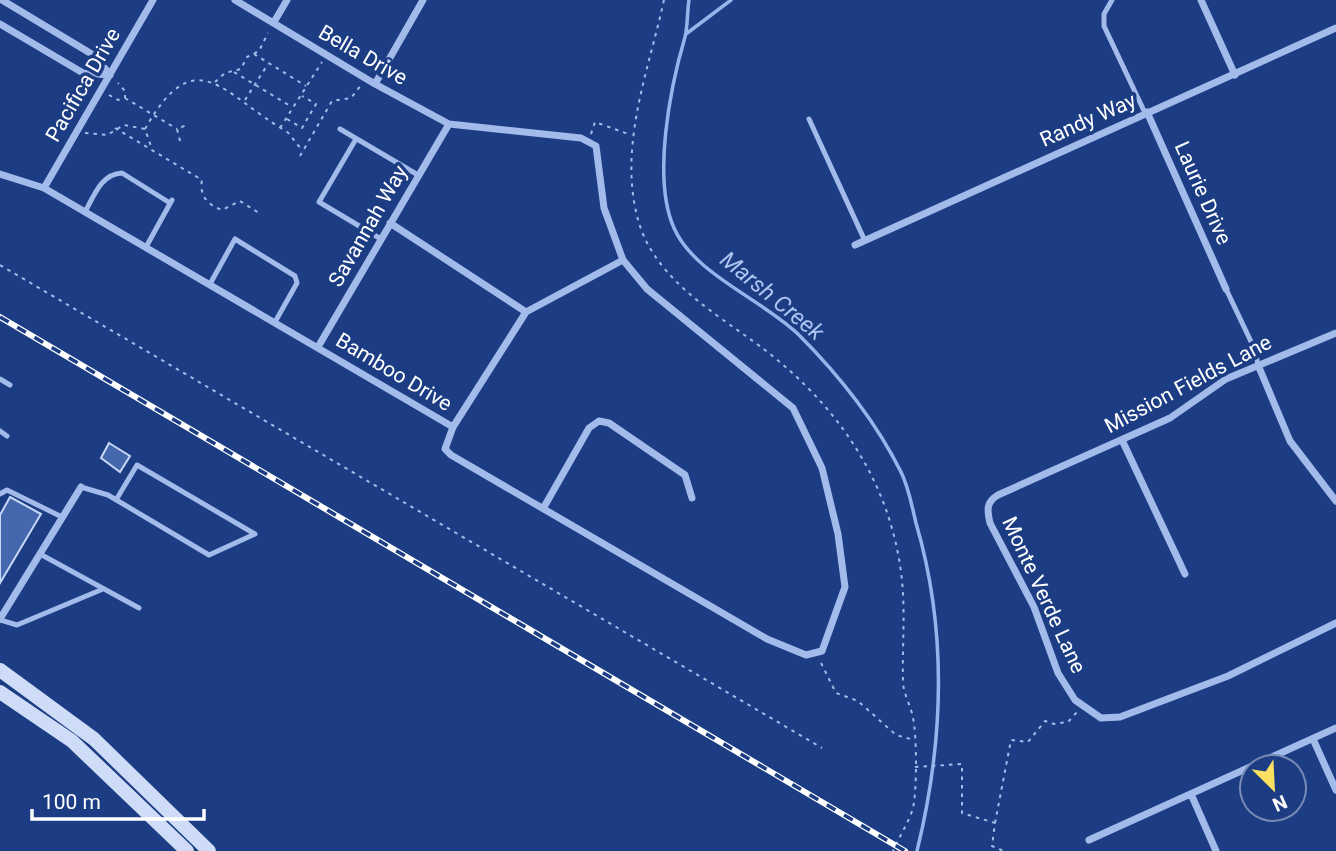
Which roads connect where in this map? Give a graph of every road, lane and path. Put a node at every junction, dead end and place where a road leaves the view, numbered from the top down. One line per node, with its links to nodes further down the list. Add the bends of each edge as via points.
1 (2, 0): 15 (street, via 95,56)
2 (153, 0): 15 (street, Pacifica Drive)
3 (235, 0): 8 (street, Bella Drive)
4 (287, 0): 8 (street)
5 (423, 0): 20 (street)
6 (1112, 0): 27 (lane, via 1104,14 1104,26)
7 (1201, 0): 16 (street)
8 (274, 23): 11 (path); 12 (street, Bella Drive)
9 (0, 24): 15 (street, via 83,73)
10 (1336, 28): 16 (street, Randy Way)
11 (254, 54): 13 (path); 14 (path)
12 (326, 55): 17 (street, Bella Drive); 21 (path)
13 (268, 63): 19 (path); 21 (path)
14 (234, 72): 18 (path); 19 (path)
15 (110, 75): 22 (street, Pacifica Drive); 24 (path, via 125,91)
16 (1235, 75): 27 (street, Randy Way)
17 (365, 78): 20 (street, Bella Drive); 44 (path, via 351,98 332,101)
18 (214, 83): 25 (path); 28 (path, via 181,83)
19 (255, 84): 25 (path); 26 (path)
20 (375, 84): 32 (street, Bella Drive)
21 (307, 86): 23 (path)
22 (100, 91): 24 (path, via 118,100); 34 (street, Pacifica Drive)
23 (301, 95): 26 (path); 29 (path, via 316,104 302,128)
24 (125, 98): 28 (path)
25 (245, 100): 37 (path)
26 (293, 107): 29 (path)
27 (1146, 112): 53 (street, Randy Way); 59 (street, Laurie Drive)
28 (153, 115): 35 (path); 36 (path)
29 (286, 119): 37 (path)
30 (809, 119): 53 (lane)
31 (188, 124): 36 (path)
32 (449, 124): 42 (street, Bella Drive); 47 (street, Savannah Way)
33 (114, 128): 34 (path, via 107,135); 35 (path); 43 (path)
34 (78, 129): 48 (street, Pacifica Drive)
35 (145, 129): 43 (path)
36 (177, 129): 41 (path)
37 (280, 129): 44 (path)
38 (340, 130): 40 (lane)
39 (632, 135): 42 (path, via 595,122)
40 (356, 139): 47 (lane); 52 (lane, via 319,202)
41 (180, 141)
42 (588, 142): 56 (street, via 596,146 604,208)
43 (152, 150): 50 (path, via 202,180 204,198 211,206 222,210 240,201)
44 (304, 150): 45 (path)
45 (300, 156)
46 (0, 174): 48 (street, Bamboo Drive)
47 (418, 175): 51 (street, Savannah Way)
48 (44, 188): 49 (street, Bamboo Drive)
49 (85, 212): 55 (street, Bamboo Drive); 55 (lane, via 113,173 171,201)
50 (259, 213)
51 (390, 223): 52 (street, Savannah Way); 60 (street)
52 (381, 239): 63 (street, Savannah Way)
53 (865, 241): 54 (street, Randy Way)
54 (855, 245)
55 (146, 247): 58 (street, Bamboo Drive)
56 (623, 260): 60 (street, Bamboo Drive); 85 (street, via 647,289 793,408 822,468 845,587 822,650)
57 (0, 265): 92 (path)
58 (210, 284): 61 (street, Bamboo Drive); 61 (lane, via 236,237 295,276 297,283)
59 (1226, 289): 64 (lane)
60 (526, 312): 67 (street, Bamboo Drive)
61 (275, 321): 63 (street, Bamboo Drive)
62 (1336, 333): 64 (street, Mission Fields Lane)
63 (318, 346): 67 (street, Bamboo Drive)
64 (1258, 365): 70 (street, Mission Fields Lane, via 1226,379 1170,418); 75 (street, via 1290,441)
65 (0, 379): 66 (lane)
66 (10, 385)
67 (453, 427): 76 (street, via 445,449 451,455)
68 (0, 431): 69 (lane)
69 (7, 436)
70 (1122, 440): 77 (street, Mission Fields Lane, via 998,495); 80 (street)
71 (81, 487): 74 (lane); 78 (street)
72 (0, 494): 78 (lane, via 7,490 17,493)
73 (692, 498): 76 (street, via 685,475 609,423 599,421 589,428)
74 (116, 500): 74 (lane, via 209,555 255,534 137,465)
75 (1336, 501)
76 (544, 507): 85 (street, via 767,639 806,655)
77 (987, 509): 88 (street, Monte Verde Lane, via 1034,607 1058,673)
78 (62, 517): 79 (street)
79 (40, 554): 81 (lane); 83 (street)
80 (1185, 574)
81 (103, 589): 82 (lane); 83 (lane, via 17,625)
82 (139, 608)
83 (0, 620)
84 (1336, 623): 88 (street, via 1228,676 1120,717 1101,718)
85 (816, 652): 91 (path, via 836,694 858,701 896,735)
86 (0, 670): 99 (street, via 94,739)
87 (0, 692): 98 (street, via 72,741)
88 (1083, 706): 96 (path, via 1068,722 1045,721 1028,742 1011,740)
89 (1336, 728): 90 (street)
90 (1314, 739): 94 (street); 95 (street)
91 (916, 740)
92 (822, 748)
93 (914, 767): 96 (path, via 962,764 962,813)
94 (1336, 790)
95 (1191, 794): 97 (street); 101 (street)
96 (995, 823): 100 (path, via 992,846)
97 (1089, 840)
98 (187, 851)
99 (209, 851)
100 (1004, 851)
101 (1216, 851)

